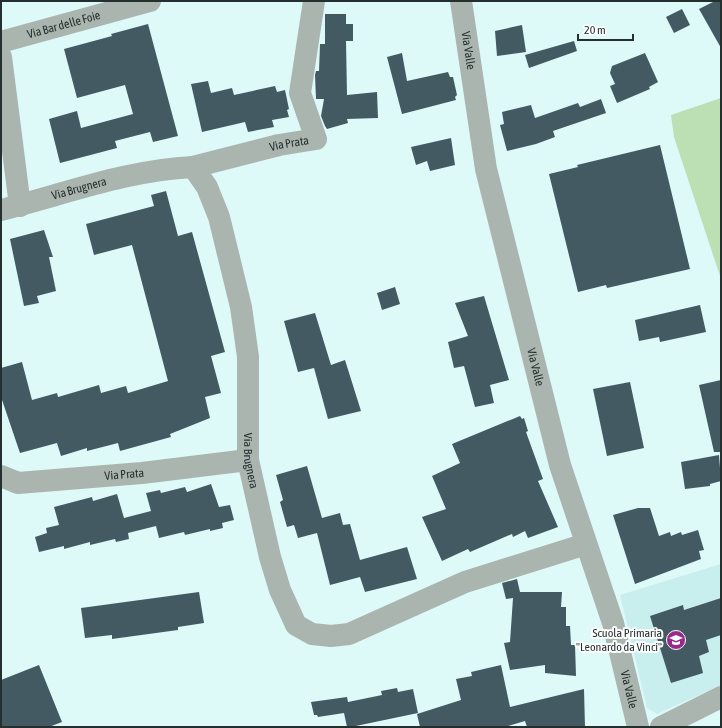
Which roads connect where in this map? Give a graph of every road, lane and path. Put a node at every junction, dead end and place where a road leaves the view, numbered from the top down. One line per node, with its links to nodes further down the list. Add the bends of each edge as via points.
1 (150, 1): 4 (street, Via Bar delle Foie)
2 (314, 1): 6 (street, Via Prata, via 300,94 316,139 279,145)
3 (462, 1): 10 (street, Via Valle, via 486,169 560,465)
4 (1, 42)
5 (1, 57): 7 (street)
6 (193, 167): 7 (street, Via Brugnera, via 166,168 110,179); 8 (street, Via Brugnera, via 207,187 219,218 241,307 248,357)
7 (11, 208)
8 (248, 460): 9 (street, Via Prata, via 142,473 18,483); 10 (street, Via Brugnera, via 280,590 296,625 312,634 349,634 465,582)
9 (1, 476)
10 (586, 544): 12 (street, Via Valle, via 612,624)
11 (721, 697): 13 (street)
12 (638, 727)
13 (661, 727)

